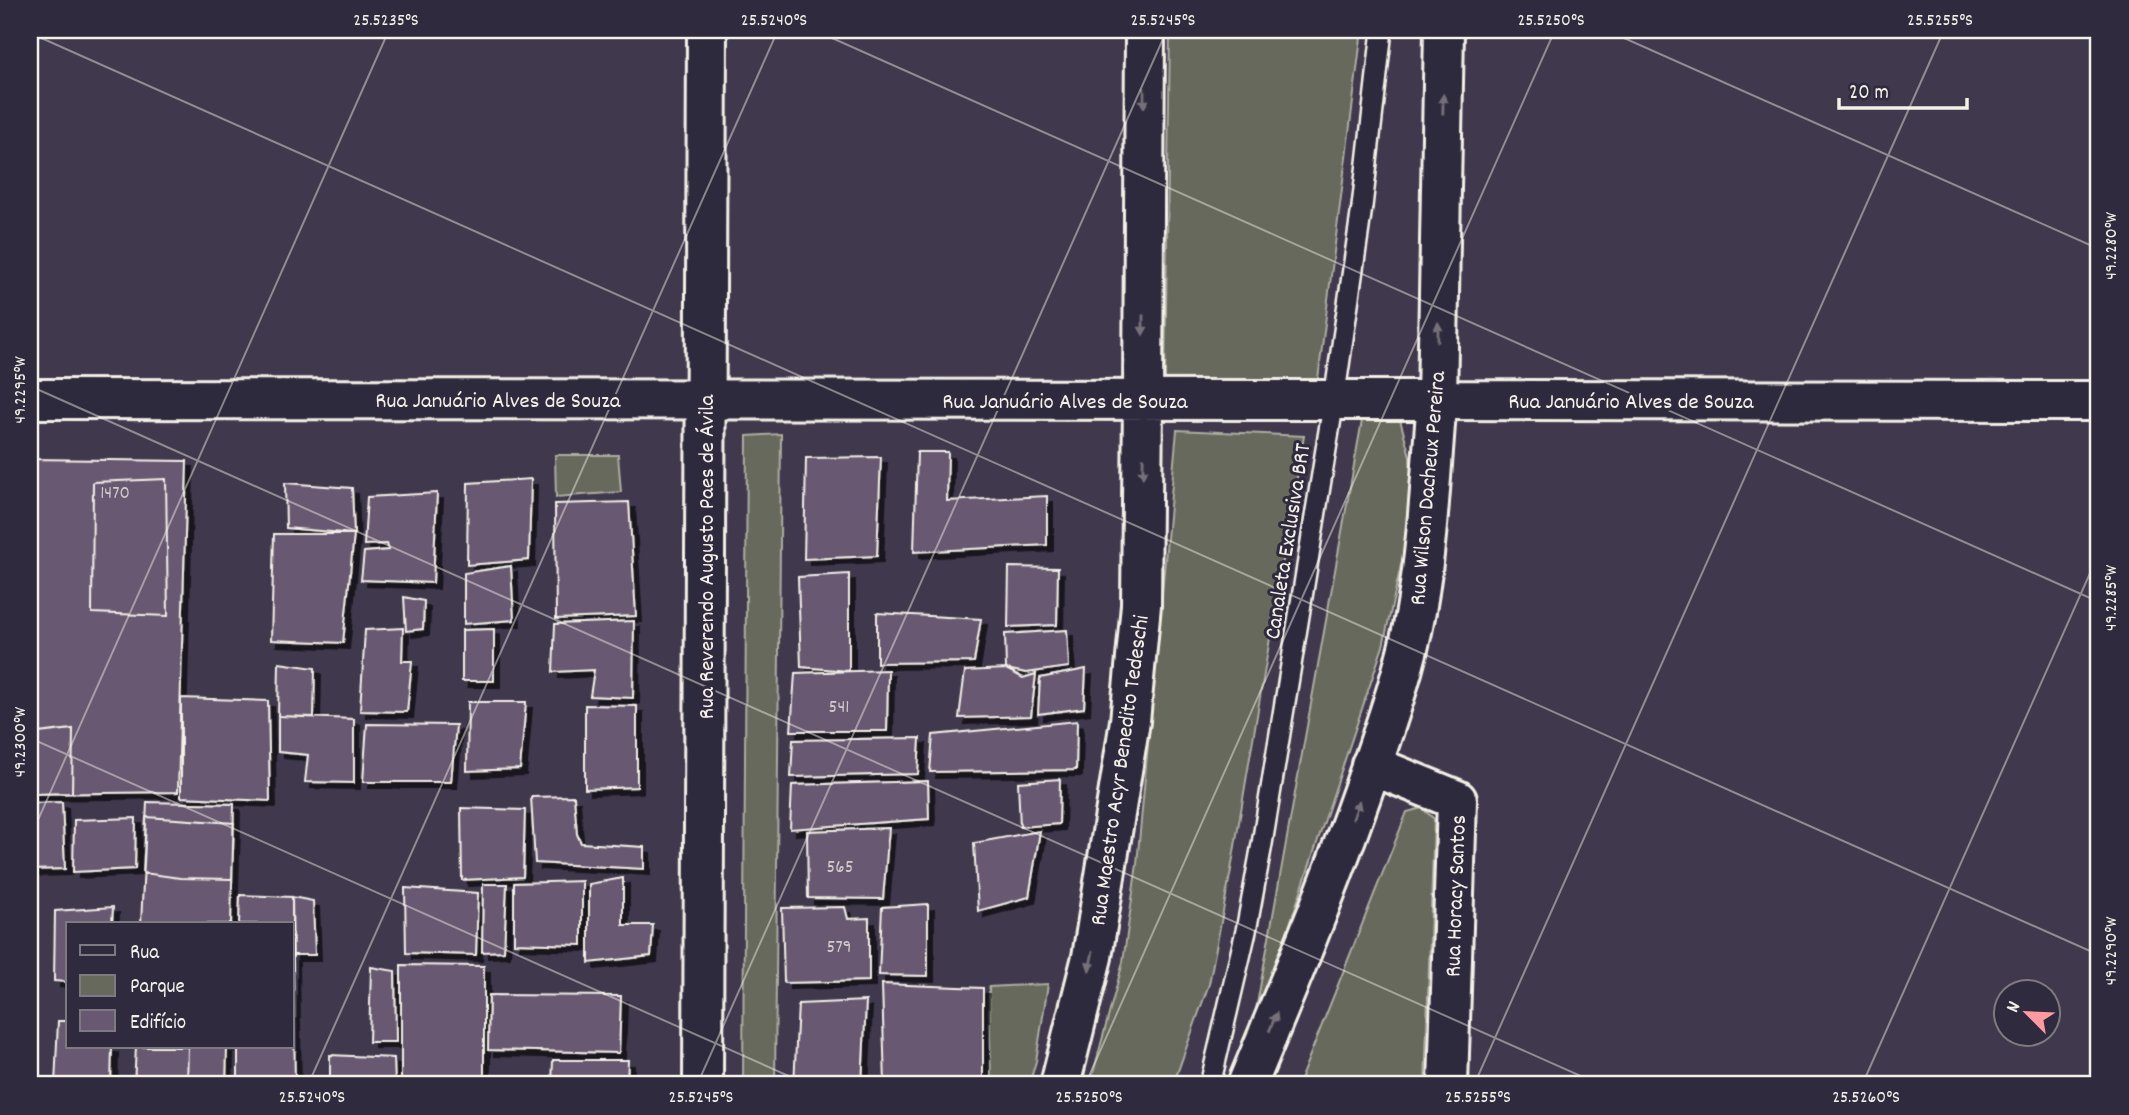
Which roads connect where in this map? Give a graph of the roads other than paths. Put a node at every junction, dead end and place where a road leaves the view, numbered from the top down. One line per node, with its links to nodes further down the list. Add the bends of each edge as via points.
1 (706, 30): 6 (street, Rua Reverendo Augusto Paes de Ávila)
2 (1144, 30): 7 (street, Rua Maestro Acyr Benedito Tedeschi, one-way to 7)
3 (1382, 30): 8 (lane, Canaleta Exclusiva BRT)
4 (1444, 30): 9 (street, Rua Wilson Dacheux Pereira, one-way to 4)
5 (30, 399): 6 (street, Rua Januário Alves de Souza)
6 (705, 399): 7 (street, Rua Januário Alves de Souza); 13 (street, Rua Reverendo Augusto Paes de Ávila)
7 (1143, 400): 8 (street, Rua Januário Alves de Souza); 14 (street, Rua Maestro Acyr Benedito Tedeschi, one-way to 14, via 1141,605 1130,721 1092,957)
8 (1334, 400): 9 (street, Rua Januário Alves de Souza); 12 (lane, Canaleta Exclusiva BRT, via 1262,844)
9 (1437, 400): 10 (street, Rua Januário Alves de Souza); 11 (street, Rua Wilson Dacheux Pereira, via 1416,612)
10 (2099, 401)
11 (1371, 765): 17 (street, Rua Wilson Dacheux Pereira, one-way to 11, via 1338,861); 18 (street, Rua Horacy Santos, via 1457,800)
12 (1215, 1056): 15 (lane, Canaleta Exclusiva BRT); 16 (lane, Canaleta Exclusiva BRT)
13 (703, 1085)
14 (1060, 1085)
15 (1200, 1085)
16 (1210, 1085)
17 (1247, 1085)
18 (1448, 1085)

